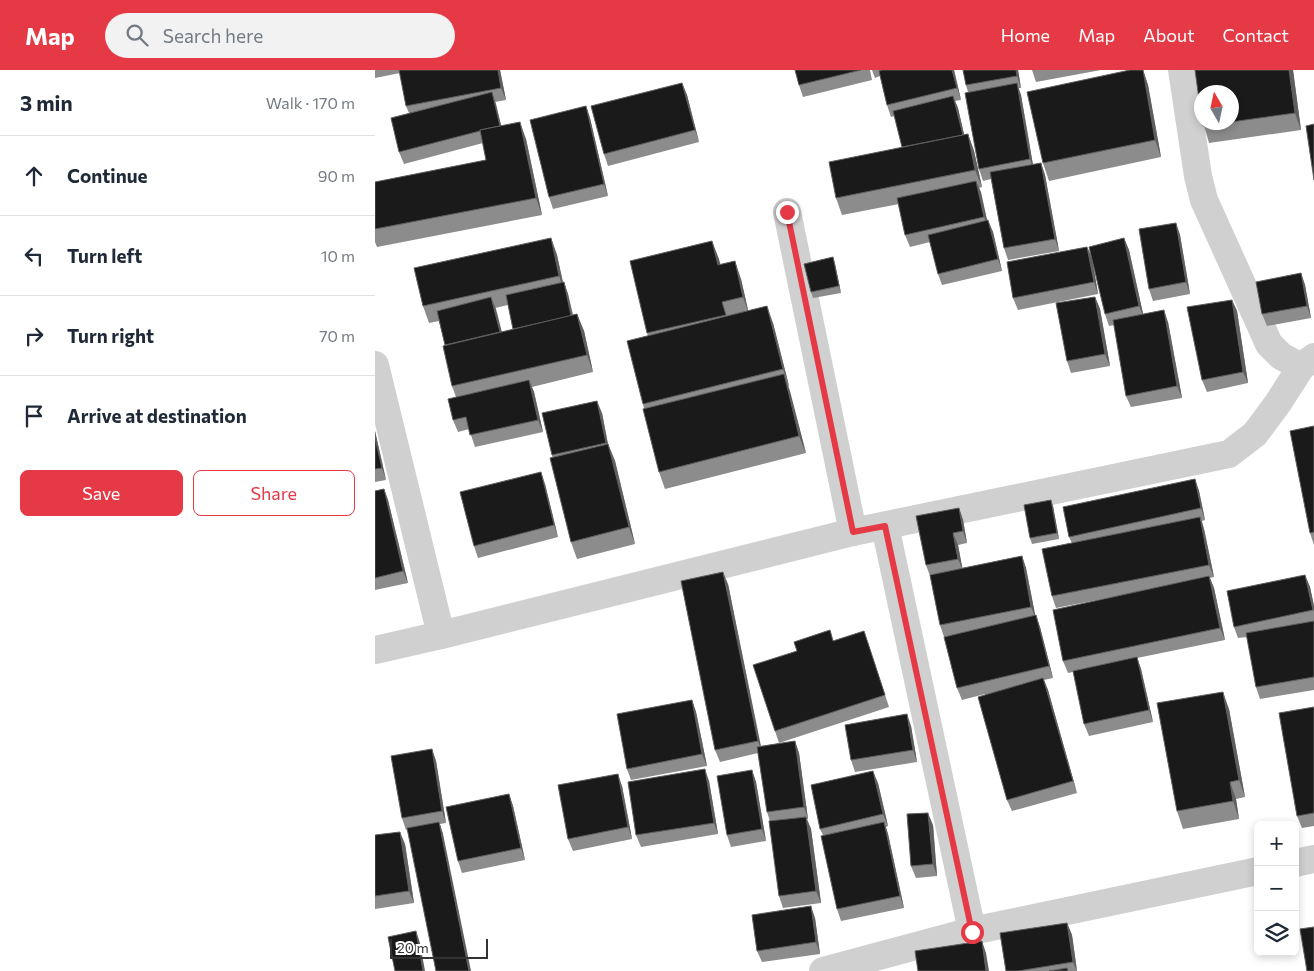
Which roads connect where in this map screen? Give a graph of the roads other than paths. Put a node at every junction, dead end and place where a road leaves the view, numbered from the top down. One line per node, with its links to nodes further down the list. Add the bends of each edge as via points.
1 (1182, 70): 3 (street, via 1204,200 1269,344 1281,356)
2 (787, 212): 6 (street)
3 (1307, 362): 5 (street, via 1255,434 1229,454)
4 (375, 365): 7 (street)
5 (885, 526): 6 (street); 12 (street)
6 (853, 532): 7 (street)
7 (441, 635): 8 (street)
8 (375, 650)
9 (1314, 859): 10 (street)
10 (1299, 862)
11 (1254, 872): 12 (street)
12 (972, 932): 13 (street)
13 (823, 971)

